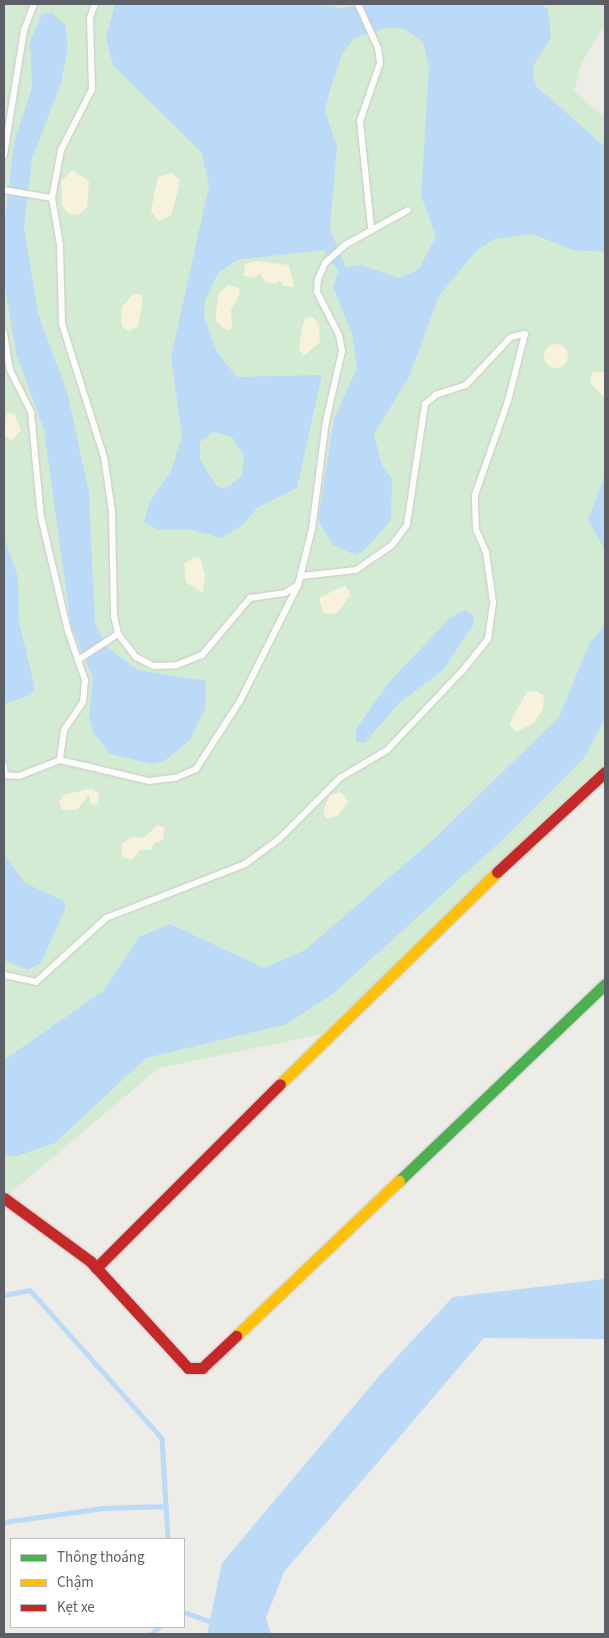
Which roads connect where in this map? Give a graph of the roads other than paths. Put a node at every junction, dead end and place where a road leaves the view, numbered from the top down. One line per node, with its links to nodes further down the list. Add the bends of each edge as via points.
1 (34, 4): 4 (lane, via 24,30)
2 (95, 4): 6 (lane, via 90,18 92,89 60,150)
3 (358, 4): 8 (lane, via 378,48 380,62 360,120)
4 (4, 155)
5 (4, 190): 6 (lane)
6 (50, 197): 12 (lane, via 60,245 62,324 106,475 115,542 110,591)
7 (408, 210): 8 (lane)
8 (370, 227): 10 (lane, via 325,263 317,292 339,335 342,351)
9 (4, 333): 13 (lane, via 10,370 30,412 41,517)
10 (301, 576): 11 (lane); 18 (lane, via 356,570 392,545 407,525 425,404 436,394 466,385 512,337 525,334 508,401 475,495 476,530 486,552 493,602 488,639 463,670 386,750 340,778 279,840 245,864 106,918 36,982)
11 (298, 584): 12 (lane, via 285,593 250,598 202,655 178,665 154,666 136,657); 14 (lane, via 226,727 196,769 175,778 149,781)
12 (116, 635): 13 (lane)
13 (80, 659): 14 (lane, via 86,680 83,702 64,730)
14 (60, 760): 17 (lane, via 19,776)
15 (4, 766): 17 (lane)
16 (605, 772): 21 (street, via 410,955)
17 (4, 777)
18 (4, 975)
19 (605, 986): 21 (street, via 207,1366 188,1368)
20 (4, 1198): 21 (street)
21 (96, 1268)

